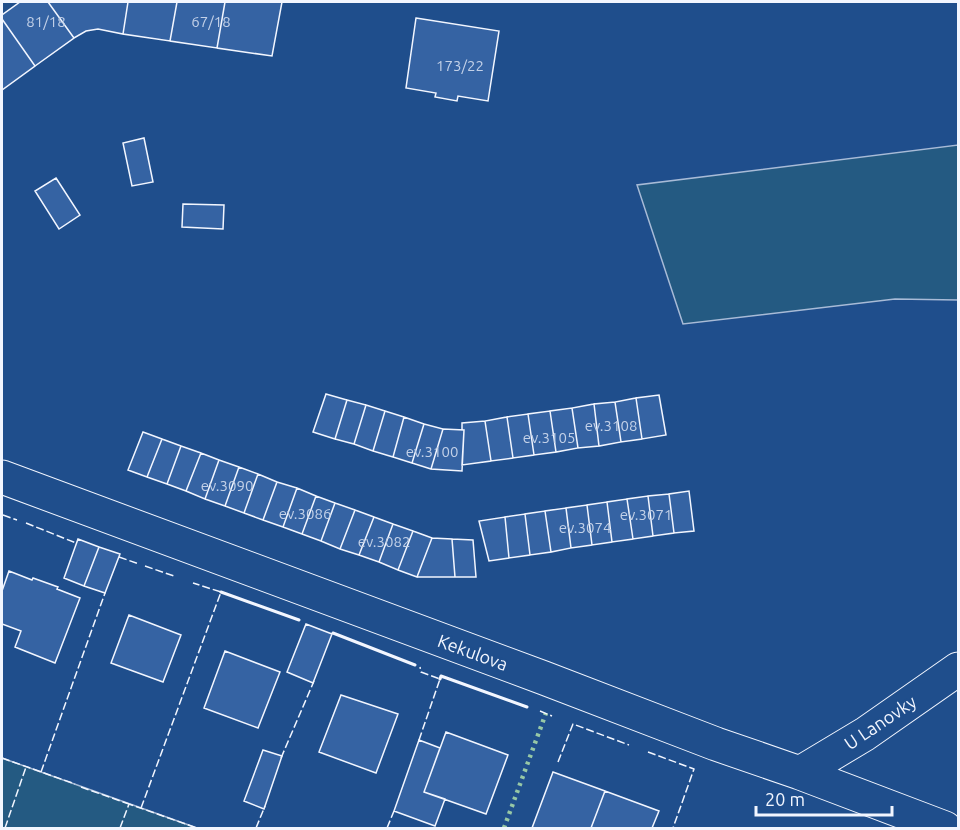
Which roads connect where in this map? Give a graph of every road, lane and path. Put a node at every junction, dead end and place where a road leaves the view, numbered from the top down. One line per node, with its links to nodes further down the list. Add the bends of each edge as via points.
1 (2, 477): 3 (street, Kekulova)
2 (958, 669): 3 (street, U Lanovky, via 865,734)
3 (800, 772): 4 (street, Kekulova)
4 (945, 828)

